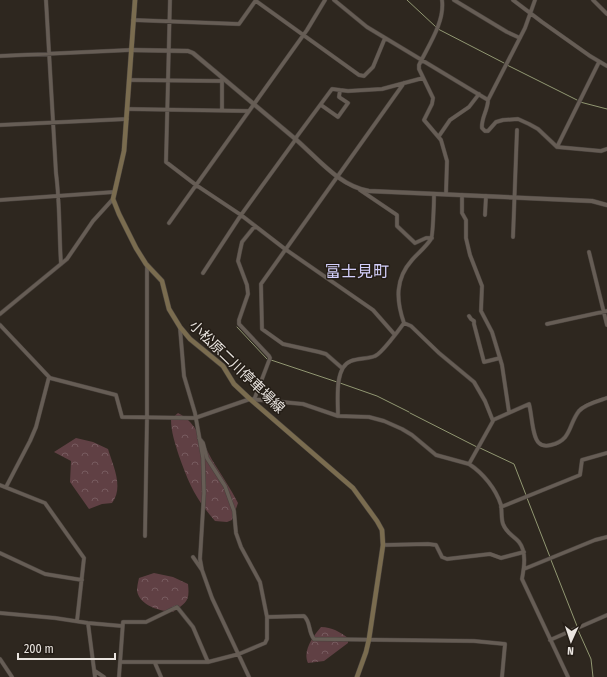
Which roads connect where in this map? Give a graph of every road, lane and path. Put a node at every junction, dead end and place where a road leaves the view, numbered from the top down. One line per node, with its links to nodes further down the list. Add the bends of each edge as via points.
1 (46, 0): 23 (street)
2 (135, 0): 16 (main road)
3 (170, 0): 17 (street)
4 (325, 0): 18 (street)
5 (334, 0): 19 (street)
6 (442, 0): 25 (street, via 443,6 437,28)
7 (454, 0): 20 (street)
8 (513, 0): 14 (street)
9 (535, 0): 14 (street)
10 (593, 0): 13 (street)
11 (256, 1): 17 (street, via 239,24); 18 (street)
12 (607, 6): 13 (street)
13 (603, 10): 15 (street)
14 (530, 14): 20 (street); 26 (street)
15 (607, 14)
16 (133, 20): 17 (street); 21 (main road)
17 (170, 21): 22 (street)
18 (302, 36): 19 (street, via 354,73 364,76 373,67); 36 (street)
19 (385, 38): 25 (street)
20 (520, 38): 35 (street)
21 (130, 50): 22 (street); 23 (street); 30 (main road)
22 (169, 50): 29 (street, via 193,53); 31 (street)
23 (49, 54): 24 (street); 43 (street)
24 (0, 56)
25 (422, 60): 28 (street, via 419,69); 34 (street)
26 (599, 62): 27 (street); 48 (street)
27 (607, 66)
28 (423, 78): 32 (street); 46 (street, via 433,98 424,120)
29 (222, 79): 31 (street); 36 (street); 40 (street)
30 (129, 80): 31 (street); 38 (main road)
31 (168, 80): 39 (street)
32 (404, 83): 33 (street, via 382,89); 50 (street)
33 (340, 90): 37 (street, via 332,89); 37 (street, via 340,97 348,103 338,117)
34 (478, 94): 35 (street); 46 (street, via 469,107 450,120)
35 (488, 100): 48 (street, via 481,126 483,130 488,131 496,122 518,119 538,129)
36 (253, 104): 41 (street); 47 (street)
37 (321, 105): 47 (street)
38 (128, 109): 39 (street); 42 (main road)
39 (168, 109): 40 (street); 51 (street, via 165,161)
40 (222, 110): 41 (street)
41 (248, 111): 51 (street)
42 (127, 118): 43 (street); 53 (main road, via 124,151)
43 (53, 122): 44 (street); 57 (street)
44 (0, 125)
45 (517, 130): 59 (street)
46 (439, 136): 55 (street, via 447,161)
47 (295, 139): 50 (street); 63 (street)
48 (557, 147): 49 (street, via 601,151)
49 (607, 149)
50 (338, 176): 52 (street); 69 (street)
51 (196, 185): 63 (street); 65 (street)
52 (360, 190): 54 (street); 68 (street, via 397,215 397,226 415,243)
53 (114, 192): 57 (street); 61 (main road)
54 (434, 194): 55 (street); 68 (street)
55 (446, 194): 56 (street)
56 (462, 195): 58 (street); 83 (street, via 466,238 482,286 481,311 492,332)
57 (59, 196): 60 (street); 71 (street)
58 (486, 196): 59 (street); 64 (street)
59 (515, 197): 62 (street, via 592,201); 67 (street)
60 (0, 200)
61 (113, 200): 71 (street, via 93,221); 72 (main road, 小松原二川停車場線)
62 (607, 205)
63 (241, 215): 66 (street); 73 (street)
64 (485, 215)
65 (169, 223)
66 (255, 226): 69 (street); 87 (street, via 242,242 238,261 248,294 239,324 270,358)
67 (513, 236)
68 (432, 238): 77 (street, via 402,275 398,300)
69 (285, 249): 82 (street, via 373,310); 84 (street, via 261,284 262,329 283,344 326,354)
70 (589, 252): 74 (street)
71 (61, 264): 75 (street)
72 (146, 264): 81 (main road, 小松原二川停車場線, via 162,281 169,310); 90 (street)
73 (203, 273)
74 (606, 311): 78 (street); 80 (street)
75 (0, 314)
76 (469, 316): 83 (street, via 474,321 478,346 484,362)
77 (404, 323): 82 (street); 92 (street, via 411,326 471,379)
78 (546, 324)
79 (0, 325): 85 (street)
80 (607, 325)
81 (180, 327): 87 (main road, 小松原二川停車場線, via 190,339 223,366 234,384); 91 (street, via 184,376)
82 (395, 335): 84 (street, via 377,356 351,361)
83 (500, 358): 88 (street)
84 (342, 368): 89 (street)
85 (48, 377): 90 (street, via 116,395 122,418); 97 (street, via 36,427)
86 (607, 398): 88 (street, via 579,411 567,436 561,442 543,446 538,443 535,435 529,404)
87 (252, 400): 89 (street, via 303,404); 91 (street); 101 (main road, 小松原二川停車場線, via 353,488 378,521)
88 (509, 412): 92 (street)
89 (338, 416): 95 (street, via 370,418 392,424 412,435 436,454)
90 (147, 418): 91 (street); 99 (street)
91 (196, 418): 93 (street)
92 (493, 420): 95 (street)
93 (199, 438): 106 (street, via 203,458 204,493 200,559); 110 (street, via 231,502 236,533 260,582)
94 (607, 453): 98 (street, via 582,460 580,475)
95 (469, 464): 98 (street, via 492,487)
96 (0, 485): 97 (street)
97 (6, 487): 107 (street, via 45,503 84,558)
98 (501, 507): 102 (street, via 503,523 508,534 519,542)
99 (145, 536)
100 (607, 537): 105 (street)
101 (384, 545): 102 (street, via 436,545 442,557 447,559 490,554 501,558); 114 (main road, 小松原二川停車場線)
102 (524, 552): 105 (street)
103 (0, 553): 107 (street, via 45,574)
104 (193, 558): 106 (street)
105 (524, 569): 115 (street, via 522,579)
106 (202, 570): 116 (street, via 212,598)
107 (82, 580): 111 (street)
108 (0, 613): 111 (street)
109 (607, 615): 115 (street)
110 (266, 617): 114 (street, via 304,616 314,639); 116 (street, via 265,643)
111 (77, 621): 112 (street)
112 (88, 623): 113 (street); 121 (street)
113 (122, 626): 118 (street); 119 (street, via 123,622 146,622 177,607 192,627)
114 (369, 639): 128 (main road, 小松原二川停車場線); 129 (street, via 505,644)
115 (550, 640): 130 (street)
116 (239, 654): 119 (street); 127 (street)
117 (0, 659): 122 (street)
118 (120, 662): 120 (street); 125 (street)
119 (208, 662): 120 (street)
120 (155, 663): 126 (street)
121 (95, 672): 123 (street); 124 (street)
122 (12, 677)
123 (95, 677)
124 (104, 677)
125 (119, 677)
126 (161, 677)
127 (249, 677)
128 (357, 677)
129 (502, 677)
130 (568, 677)

